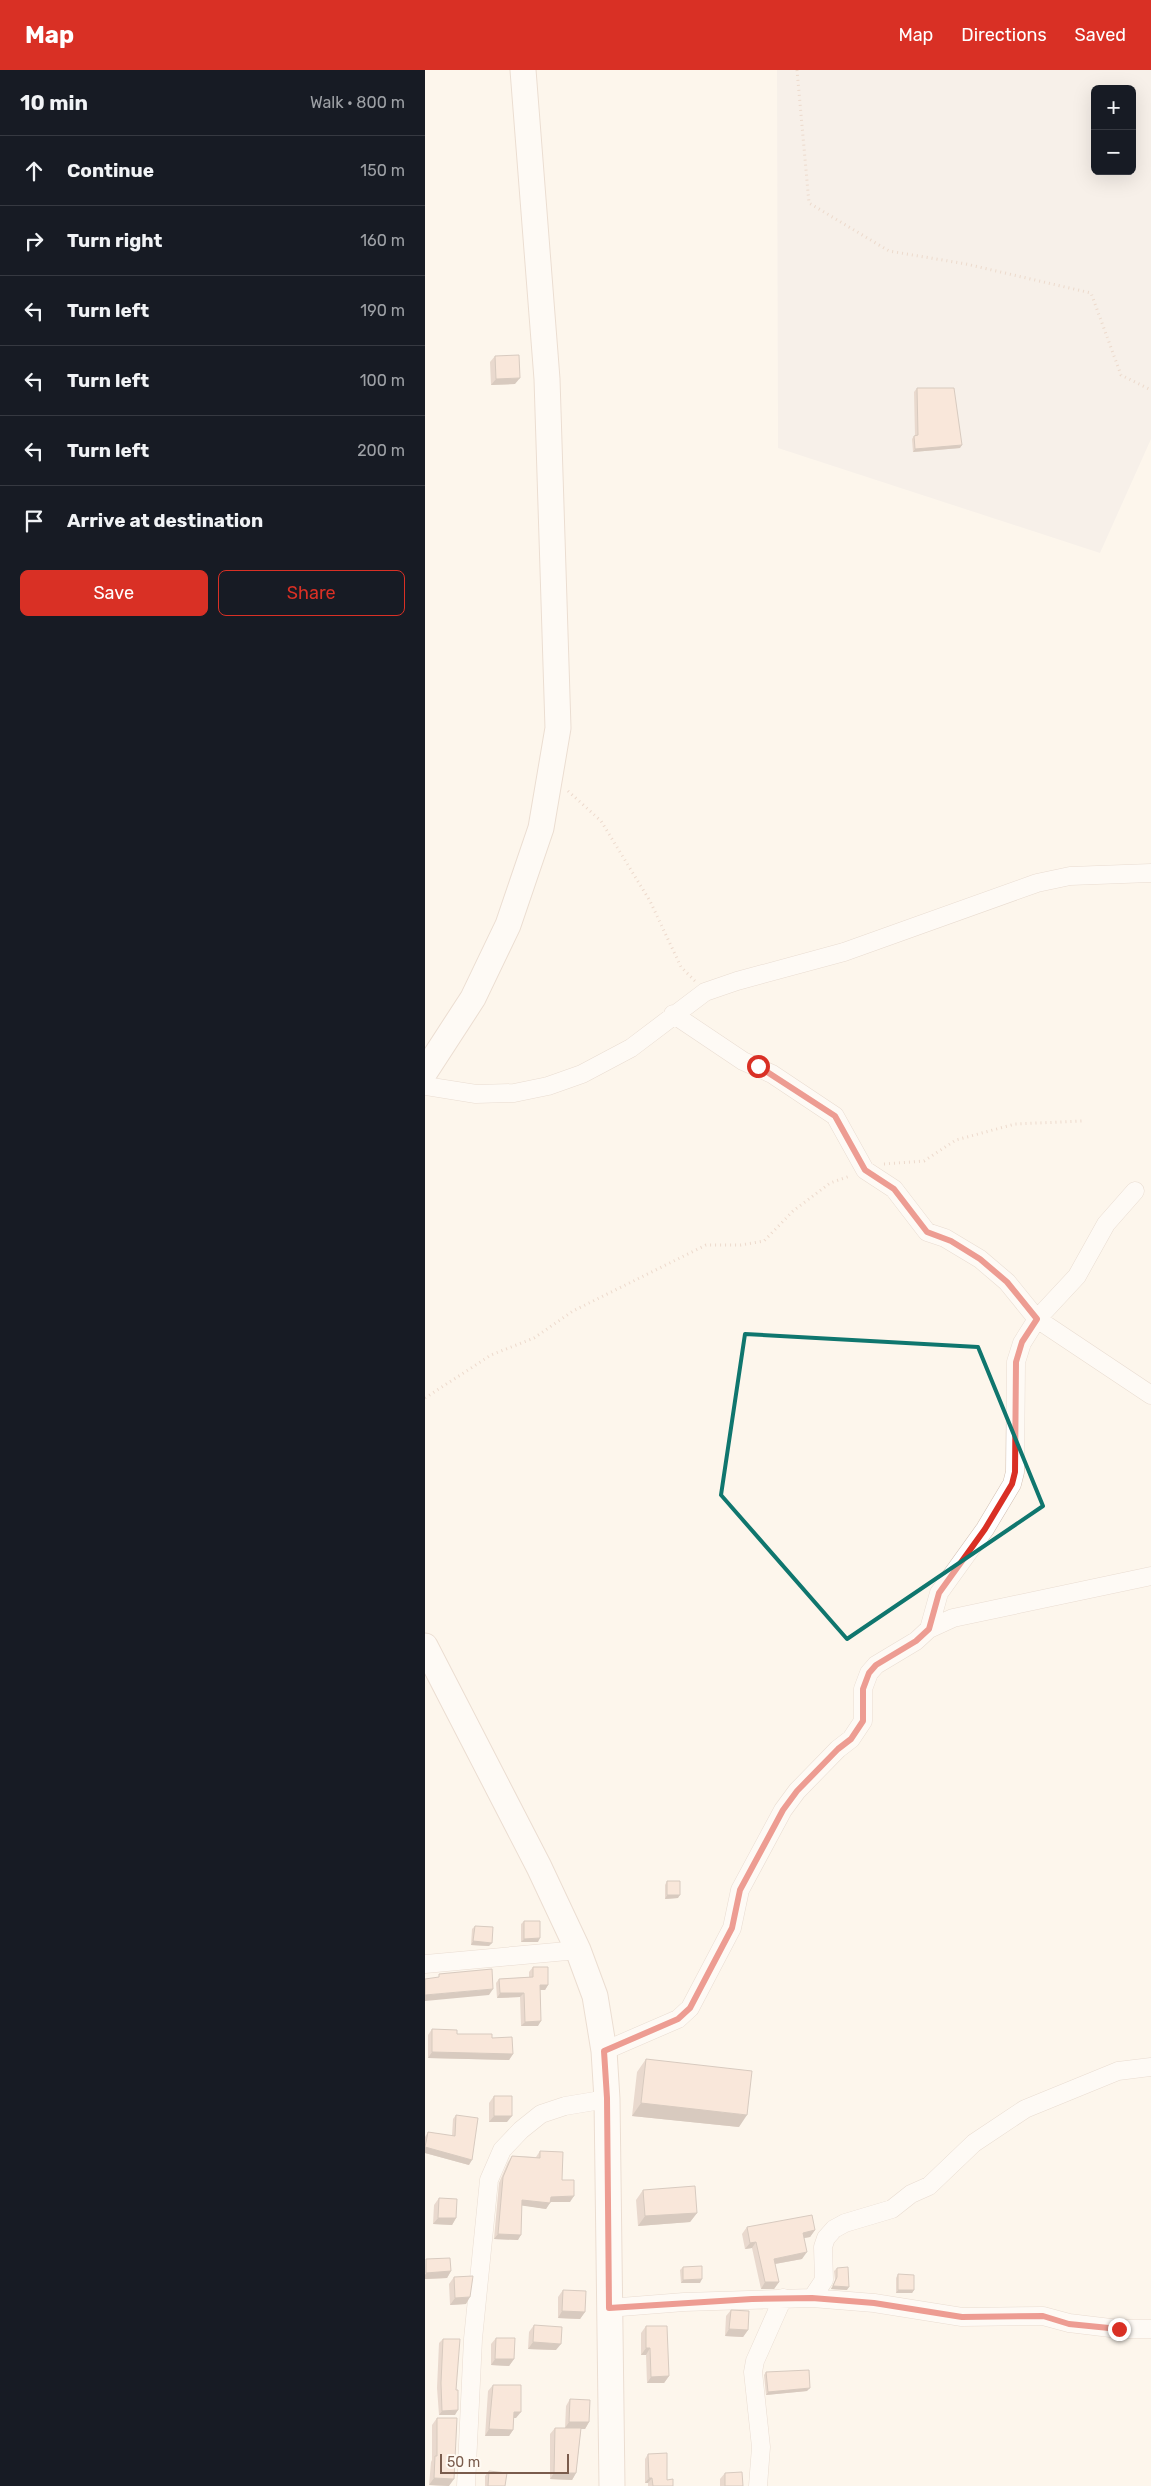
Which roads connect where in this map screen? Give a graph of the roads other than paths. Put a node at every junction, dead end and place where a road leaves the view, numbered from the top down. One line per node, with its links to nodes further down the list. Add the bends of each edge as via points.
1 (523, 70): 4 (main road, via 547,379 558,728 541,828 508,925 473,998)
2 (1151, 873): 3 (street, via 1070,876 1037,883 853,950 705,992)
3 (673, 1014): 5 (street, via 631,1048 582,1074 548,1086 514,1093 476,1094); 7 (street, via 835,1116 865,1170 894,1189 927,1232 951,1241 980,1259 1007,1282)
4 (425, 1072)
5 (425, 1086)
6 (1135, 1191): 7 (street, via 1106,1224 1077,1276)
7 (1037, 1319): 8 (street); 10 (street, via 1022,1342 1016,1362 1015,1472 1012,1484 985,1529 939,1593)
8 (1151, 1395)
9 (1151, 1576): 10 (street, via 953,1618)
10 (929, 1629): 14 (street, via 869,1673 863,1689 863,1721 851,1739 802,1786 783,1810 740,1890 732,1928 690,2008 678,2019)
11 (425, 1646): 12 (main road, via 539,1867)
12 (577, 1950): 13 (street); 14 (main road, via 595,1996)
13 (425, 1964)
14 (604, 2051): 16 (main road)
15 (1151, 2067): 18 (street, via 1118,2071 1025,2109 974,2144 929,2186 911,2194 892,2209 845,2223 834,2230 823,2247 824,2280)
16 (607, 2098): 19 (main road); 21 (street, via 541,2114 501,2150 489,2180 473,2339)
17 (783, 2298): 18 (street); 19 (street); 23 (street, via 753,2372 761,2447)
18 (812, 2298): 20 (street, via 874,2303 962,2317 1043,2316 1069,2324)
19 (609, 2308): 22 (main road)
20 (1151, 2329)
21 (466, 2486)
22 (612, 2486)
23 (759, 2486)

